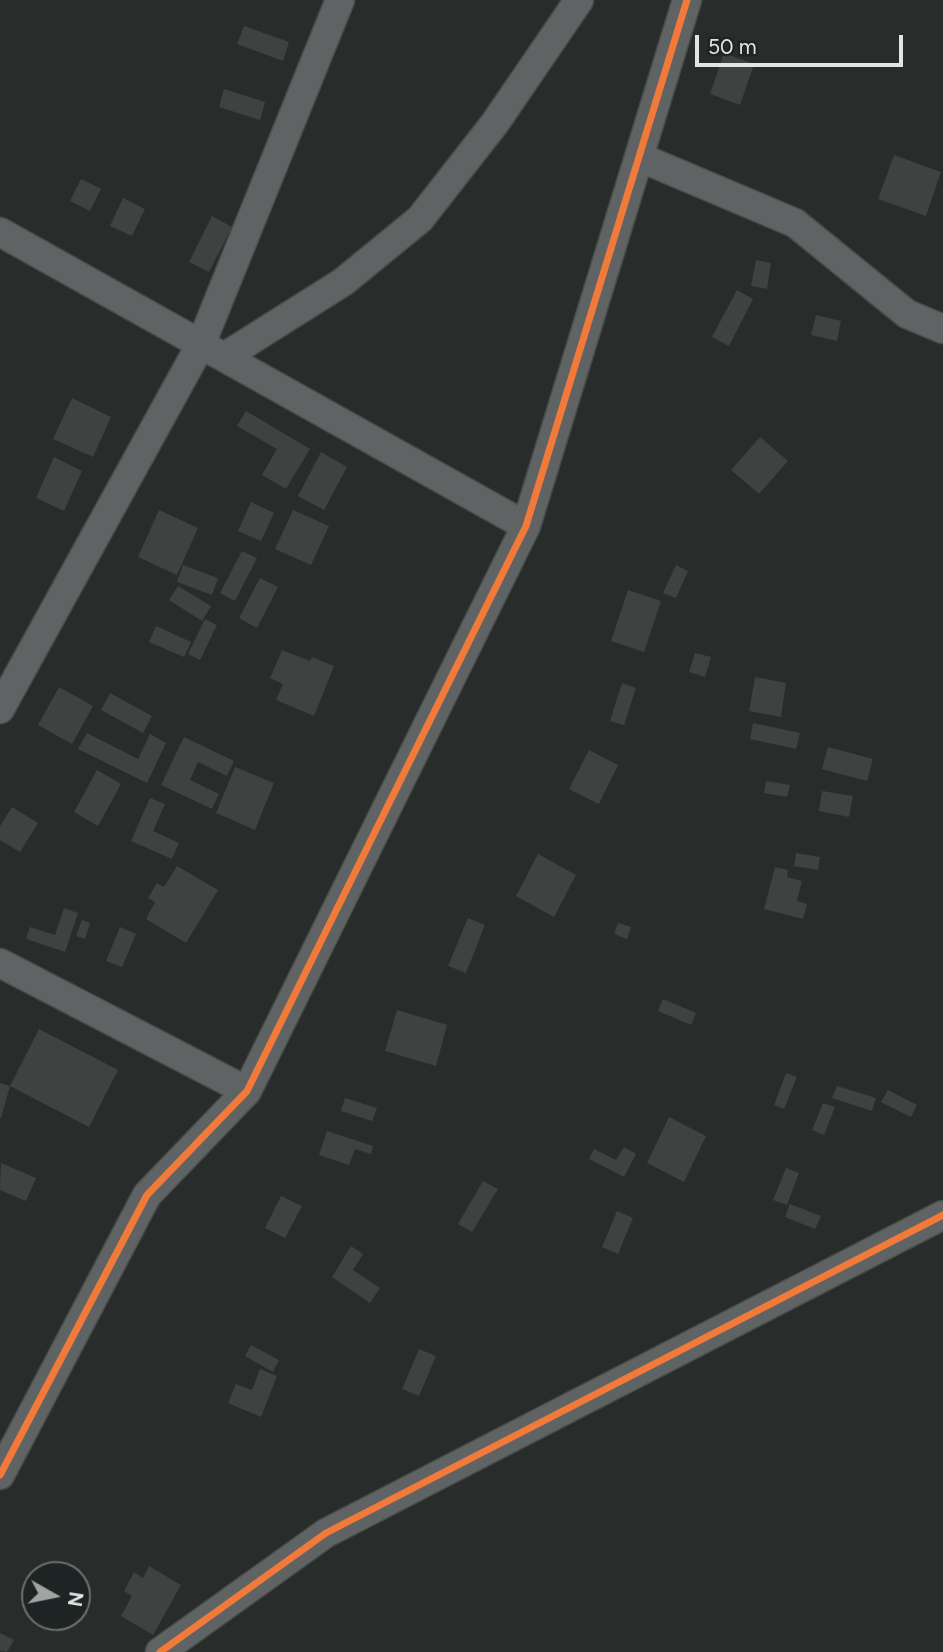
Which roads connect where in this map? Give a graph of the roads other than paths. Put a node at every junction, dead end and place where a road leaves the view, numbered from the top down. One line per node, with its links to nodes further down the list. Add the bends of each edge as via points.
1 (340, 0): 7 (street)
2 (579, 0): 7 (street, via 495,123 420,219 343,282)
3 (687, 0): 4 (street)
4 (639, 157): 6 (street, via 794,223 907,314); 8 (street)
5 (0, 232): 7 (street)
6 (943, 330)
7 (212, 351): 8 (street); 9 (street)
8 (526, 526): 11 (street)
9 (0, 709)
10 (0, 963): 11 (street)
11 (247, 1091): 13 (street, via 147,1195)
12 (943, 1215): 14 (street, via 326,1533)
13 (0, 1475)
14 (160, 1652)

